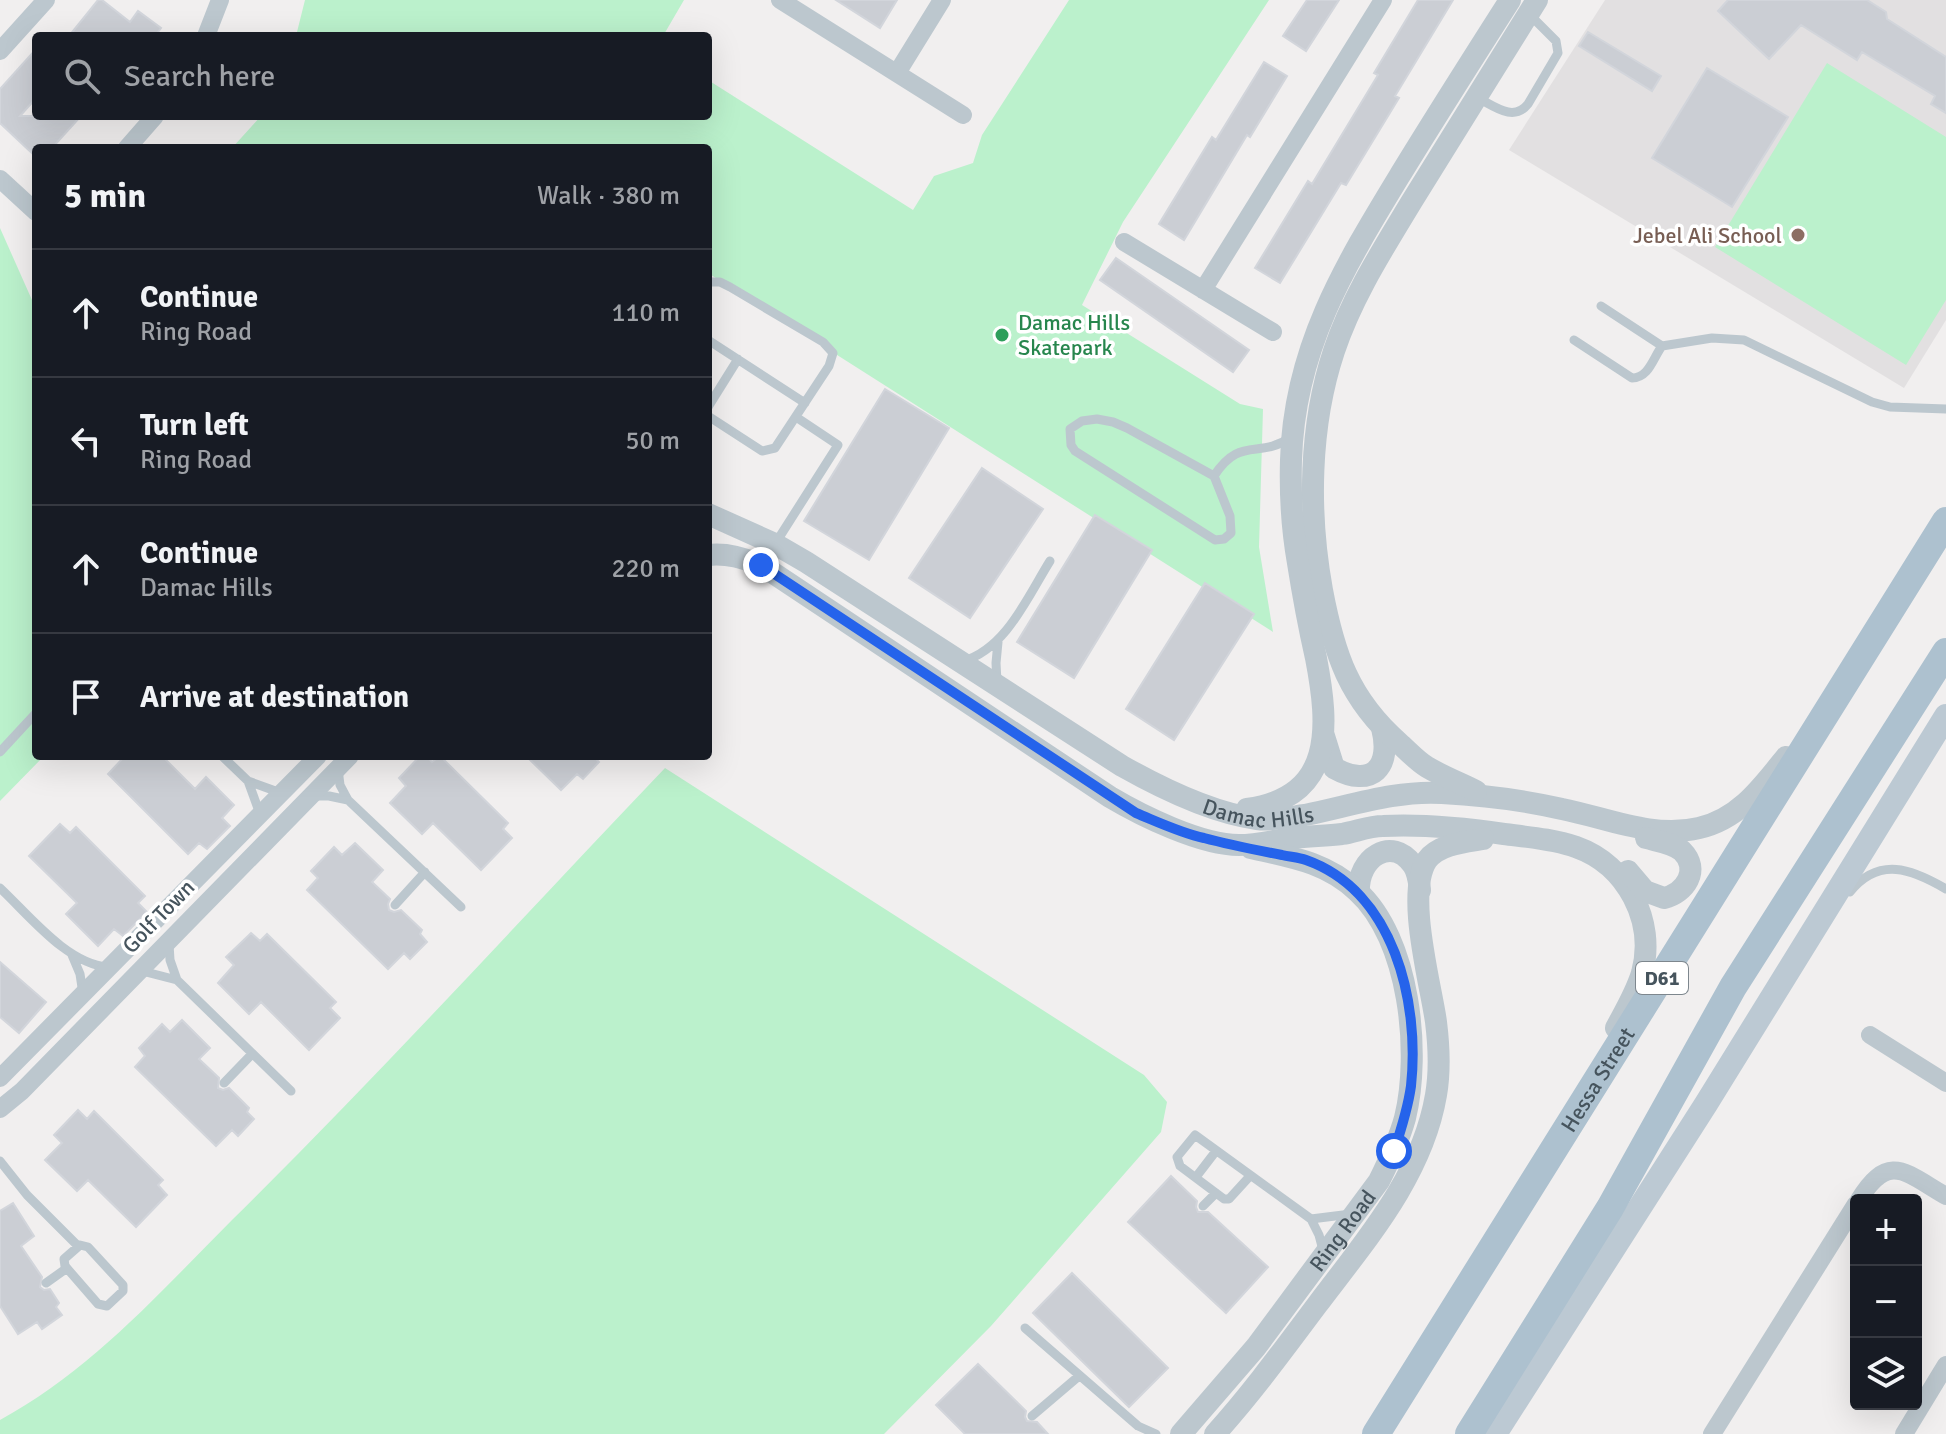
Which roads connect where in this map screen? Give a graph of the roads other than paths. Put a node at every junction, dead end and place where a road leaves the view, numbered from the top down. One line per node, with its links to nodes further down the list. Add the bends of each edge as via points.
1 (46, 0): 9 (street)
2 (220, 0): 8 (street)
3 (781, 0): 10 (street)
4 (942, 0): 10 (street)
5 (1383, 0): 19 (street)
6 (1510, 0): 31 (street, via 1327,302 1309,352)
7 (1533, 7): 11 (street); 11 (lane, via 1558,53 1528,104 1509,114)
8 (208, 32)
9 (0, 51)
10 (897, 73): 12 (street)
11 (1476, 97): 47 (street, via 1353,303 1321,402 1314,453 1315,558 1335,651)
12 (963, 115)
13 (152, 120): 14 (street)
14 (130, 144)
15 (0, 179): 16 (street)
16 (32, 208)
17 (1124, 242): 19 (street)
18 (712, 282): 27 (lane, via 730,287 829,346 832,360)
19 (1203, 290): 21 (street)
20 (1601, 306): 24 (lane)
21 (1273, 332)
22 (1574, 340): 24 (lane, via 1632,378 1644,375)
23 (712, 343): 25 (lane)
24 (1662, 346): 28 (lane, via 1712,338 1744,340 1872,402)
25 (738, 359): 26 (lane); 27 (lane)
26 (712, 401)
27 (805, 403): 29 (lane)
28 (1946, 409)
29 (796, 417): 30 (lane, via 769,451); 37 (lane, via 838,445)
30 (712, 419)
31 (1293, 435): 32 (lane); 33 (street)
32 (1271, 448): 33 (lane); 34 (lane, via 1231,455)
33 (1291, 469): 48 (street, via 1297,562 1320,677)
34 (1214, 476): 34 (lane, via 1113,422 1082,421 1070,429 1075,451 1215,540 1224,539 1233,526)
35 (712, 516): 37 (street, Damac Hills)
36 (1946, 521): 44 (main road, Hessa Street / D61)
37 (775, 544): 42 (street, Damac Hills)
38 (712, 555): 62 (street, Damac Hills, via 761,565 1136,813 1201,838)
39 (1050, 561): 40 (lane)
40 (998, 642): 42 (lane); 43 (lane)
41 (1946, 652): 110 (main road, via 1733,987 1610,1208)
42 (961, 662): 43 (street, Damac Hills)
43 (998, 686): 58 (street, Damac Hills, via 1144,779)
44 (1833, 704): 60 (street, Damac Hills, via 1748,802 1718,821 1666,832); 80 (main road, Hessa Street / D61)
45 (1946, 716): 76 (main road)
46 (32, 717): 49 (lane)
47 (1382, 728): 48 (street, via 1387,751 1380,767 1367,776 1349,776 1334,768); 56 (street, via 1424,765)
48 (1324, 735): 58 (street, via 1310,777 1295,791 1277,802)
49 (0, 752)
50 (226, 760): 53 (lane)
51 (314, 760): 54 (street, Golf Town)
52 (344, 762): 55 (street, Golf Town); 57 (lane, via 340,785)
53 (248, 781): 54 (lane); 59 (lane)
54 (281, 793): 59 (street, Golf Town)
55 (310, 796): 57 (lane); 71 (street, Golf Town)
56 (1490, 798): 58 (street, Damac Hills, via 1421,793 1288,818); 60 (street, Damac Hills)
57 (348, 800): 64 (lane)
58 (1224, 812)
59 (260, 814): 73 (street, Golf Town)
60 (1601, 818): 63 (street, via 1683,852 1689,881 1674,896 1654,896 1612,858)
61 (1515, 835): 62 (street, Damac Hills, via 1380,826); 63 (street, Damac Hills); 67 (street, Ring Road, via 1460,842 1439,851 1427,860)
62 (1238, 845): 68 (street, Ring Road, via 1304,859)
63 (1588, 852): 80 (street, Damac Hills, via 1623,879 1645,934 1641,975 1602,1055)
64 (425, 872): 69 (lane); 70 (lane)
65 (0, 888): 72 (lane)
66 (1946, 889): 76 (lane, via 1903,869 1863,879 1809,957)
67 (1421, 891): 68 (street, via 1412,864 1388,852 1363,865); 108 (street, Ring Road, via 1422,952 1439,1059 1428,1129 1415,1162 1373,1230)
68 (1359, 892): 95 (street, Ring Road, via 1395,954 1411,1020 1412,1053 1409,1097 1394,1151)
69 (395, 905)
70 (461, 907)
71 (168, 940): 74 (street, Golf Town); 75 (lane)
72 (72, 955): 73 (lane); 77 (lane)
73 (110, 967): 77 (street, Golf Town)
74 (138, 971): 75 (lane); 85 (street, Golf Town)
75 (177, 980): 79 (lane)
76 (1779, 987): 111 (main road)
77 (83, 995): 81 (street, Golf Town)
78 (1870, 1035): 83 (street)
79 (252, 1054): 82 (lane); 84 (lane)
80 (1601, 1075): 109 (main road, Hessa Street / D61)
81 (0, 1078)
82 (224, 1083)
83 (1946, 1083)
84 (291, 1091)
85 (0, 1109)
86 (1216, 1151): 88 (lane); 89 (lane); 89 (lane, via 1195,1135 1179,1153 1180,1166)
87 (0, 1161): 97 (lane)
88 (1250, 1176): 90 (lane, via 1229,1199); 96 (lane)
89 (1196, 1177): 90 (lane)
90 (1216, 1193): 93 (lane)
91 (1863, 1194): 92 (street, via 1875,1176 1893,1170)
92 (1946, 1196)
93 (1203, 1206)
94 (1850, 1213): 112 (street)
95 (1355, 1214): 96 (lane); 98 (street, Ring Road)
96 (1311, 1219): 98 (lane)
97 (78, 1246): 99 (lane, via 64,1259); 99 (lane, via 88,1247 123,1291 100,1306)
98 (1324, 1253): 107 (street, Ring Road, via 1256,1347)
99 (67, 1268): 100 (lane)
100 (46, 1283)
101 (1025, 1328): 103 (lane)
102 (1946, 1365): 113 (street)
103 (1079, 1376): 104 (lane); 105 (lane)
104 (1032, 1416)
105 (1140, 1430): 106 (lane)
106 (1156, 1434)
107 (1181, 1434)
108 (1215, 1434)
109 (1376, 1434)
110 (1469, 1434)
111 (1495, 1434)
112 (1712, 1434)
113 (1904, 1434)

